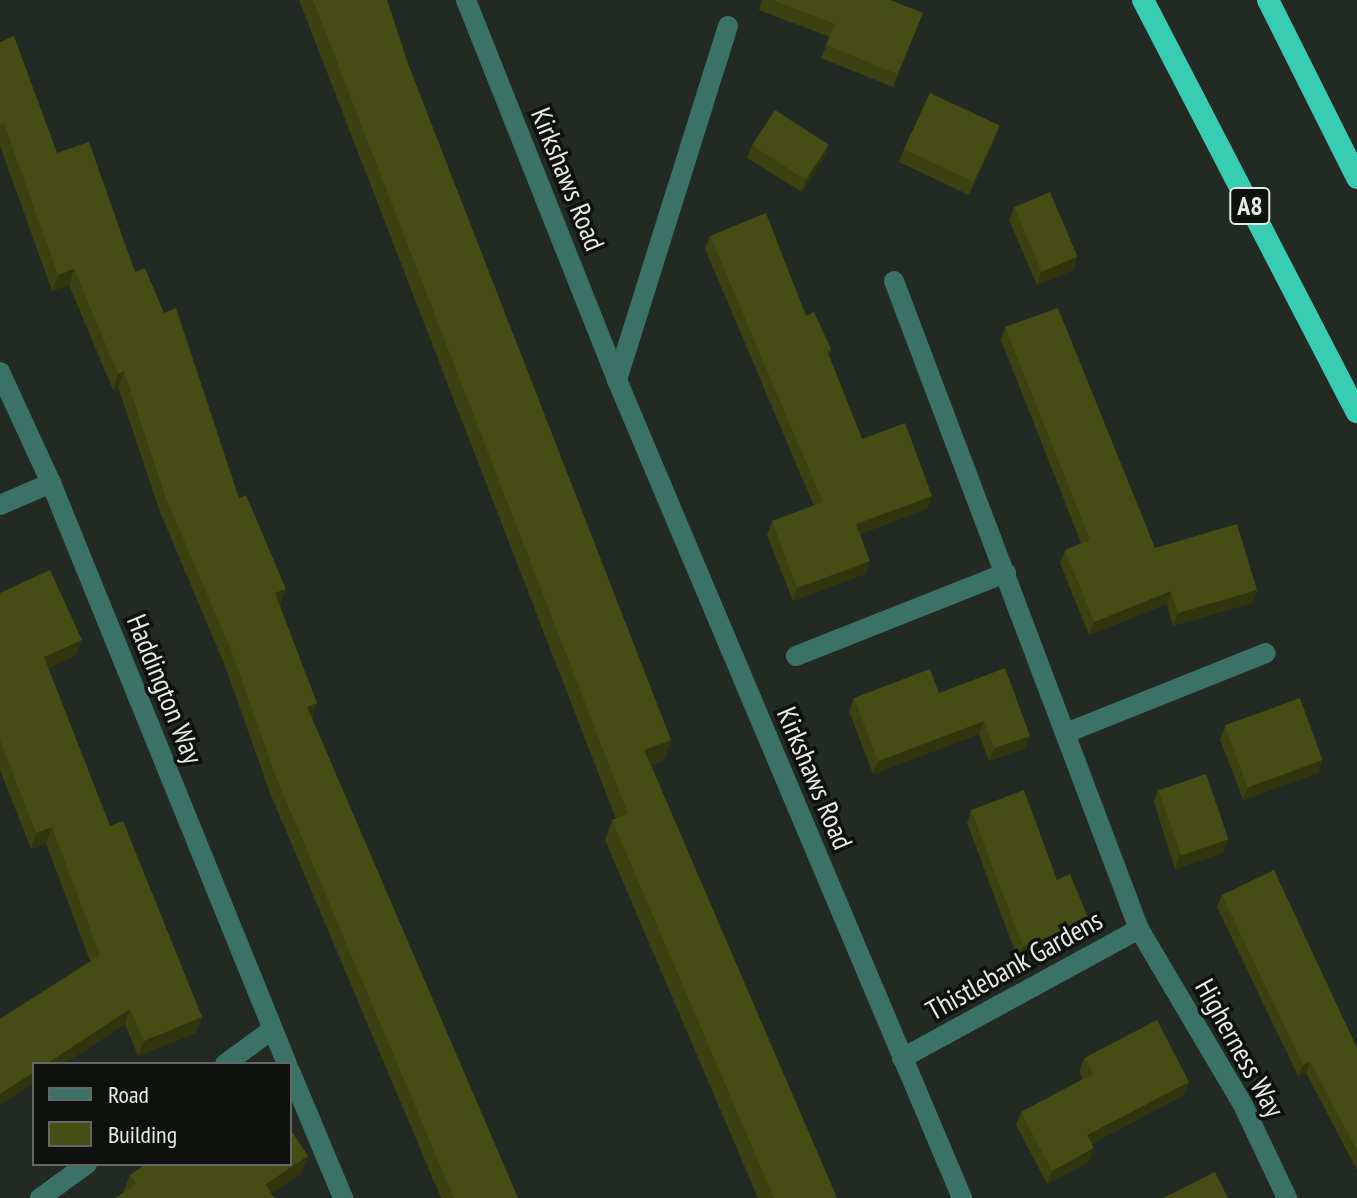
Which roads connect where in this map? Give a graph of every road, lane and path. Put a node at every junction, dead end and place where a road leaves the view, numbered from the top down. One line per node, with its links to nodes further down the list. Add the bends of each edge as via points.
1 (466, 0): 8 (street, Kirkshaws Road)
2 (1143, 0): 9 (highway, A8)
3 (1268, 0): 5 (highway)
4 (728, 26): 8 (street)
5 (1357, 178)
6 (894, 281): 12 (street, Thistlebank Gardens)
7 (0, 372): 10 (street, Haddington Way)
8 (617, 380): 18 (street, Kirkshaws Road)
9 (1357, 412)
10 (51, 483): 11 (street); 17 (street, Haddington Way)
11 (0, 505)
12 (1006, 573): 14 (street); 15 (street, Thistlebank Gardens)
13 (1266, 653): 15 (street)
14 (796, 656)
15 (1066, 733): 16 (street, Thistlebank Gardens)
16 (1139, 929): 18 (street, Thistlebank Gardens); 26 (street, Higherness Way, via 1243,1105)
17 (273, 1029): 19 (street); 20 (street, Haddington Way)
18 (902, 1058): 25 (street, Kirkshaws Road)
19 (228, 1062)
20 (286, 1062)
21 (292, 1076): 24 (street)
22 (84, 1166): 23 (street)
23 (40, 1198)
24 (343, 1198)
25 (962, 1198)
26 (1287, 1198)

